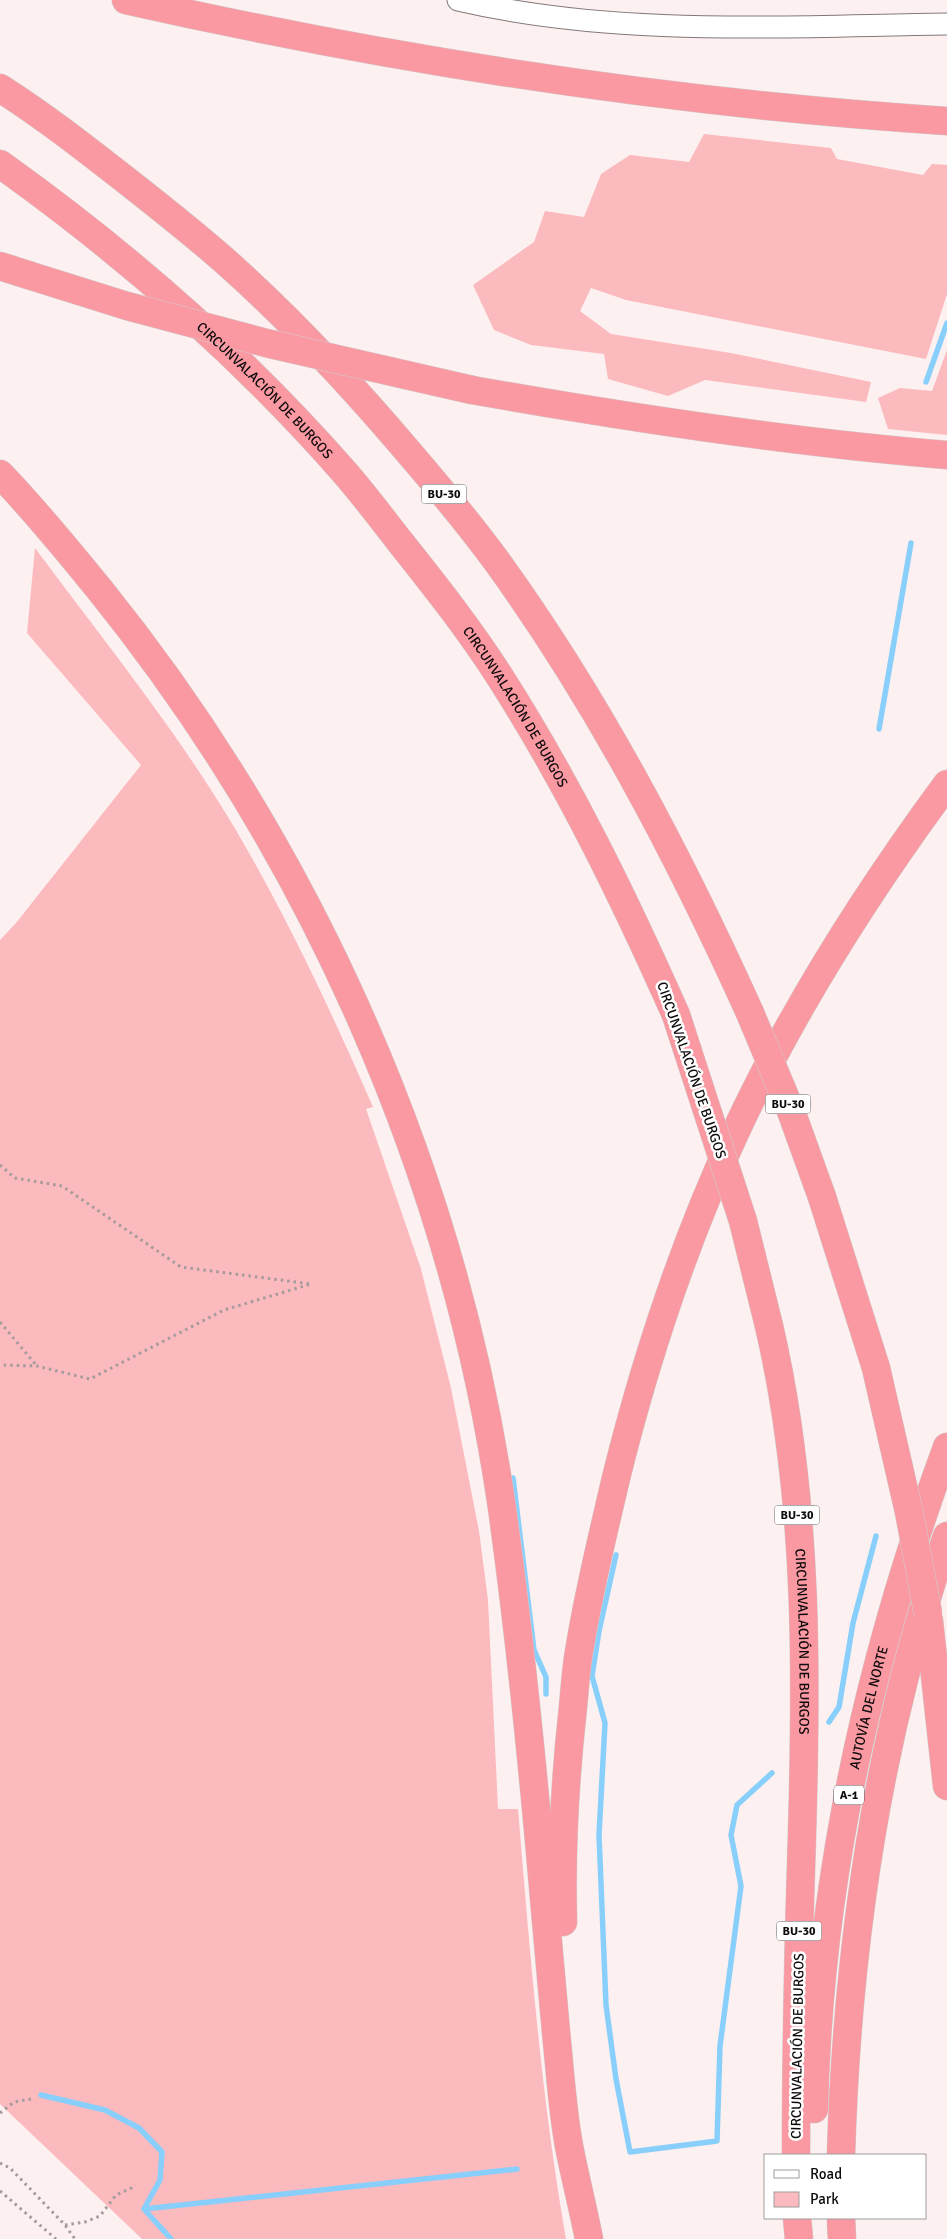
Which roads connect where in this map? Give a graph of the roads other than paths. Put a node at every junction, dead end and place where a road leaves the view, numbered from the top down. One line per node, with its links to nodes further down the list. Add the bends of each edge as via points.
1 (126, 0): 5 (highway, via 320,40 552,79 713,100)
2 (458, 0): 3 (street, via 553,16 636,24)
3 (947, 24)
4 (0, 88): 13 (highway, BU-30, bridge, via 106,165 235,270 358,393 498,563 581,688 674,850 792,1111 876,1368)
5 (947, 121)
6 (0, 164): 16 (highway, CIRCUNVALACIÓN DE BURGOS / BU-30, bridge, via 51,200 177,302 270,392 346,474 449,603 499,676 588,826 676,1016 743,1221 768,1326 790,1446 801,1553 805,1758)
7 (0, 266): 8 (highway, bridge, via 127,306 266,343 472,390 740,434)
8 (947, 455)
9 (0, 474): 19 (highway, via 30,505 131,629 183,700 270,837 304,900 366,1031 424,1183 471,1344 488,1419 530,1749 560,2079 568,2143)
10 (947, 784): 19 (highway, via 848,926 801,1005 744,1115 696,1225 660,1324 631,1419 579,1648 566,1766 562,1874 564,1998)
11 (947, 1447): 17 (highway, AUTOVÍA DEL NORTE / A-1, via 881,1653 844,1824 818,2008)
12 (947, 1536): 18 (highway, AUTOVÍA DEL NORTE / A-1, via 908,1668 873,1832 853,1969 844,2076)
13 (928, 1613): 14 (highway); 15 (highway, BU-30)
14 (947, 1705)
15 (947, 1786)
16 (796, 2154)
17 (813, 2154)
18 (842, 2154)
19 (584, 2212): 23 (highway)
20 (796, 2219): 24 (highway)
21 (812, 2219): 25 (highway)
22 (841, 2219): 26 (highway)
23 (590, 2239)
24 (799, 2239)
25 (811, 2239)
26 (842, 2239)

